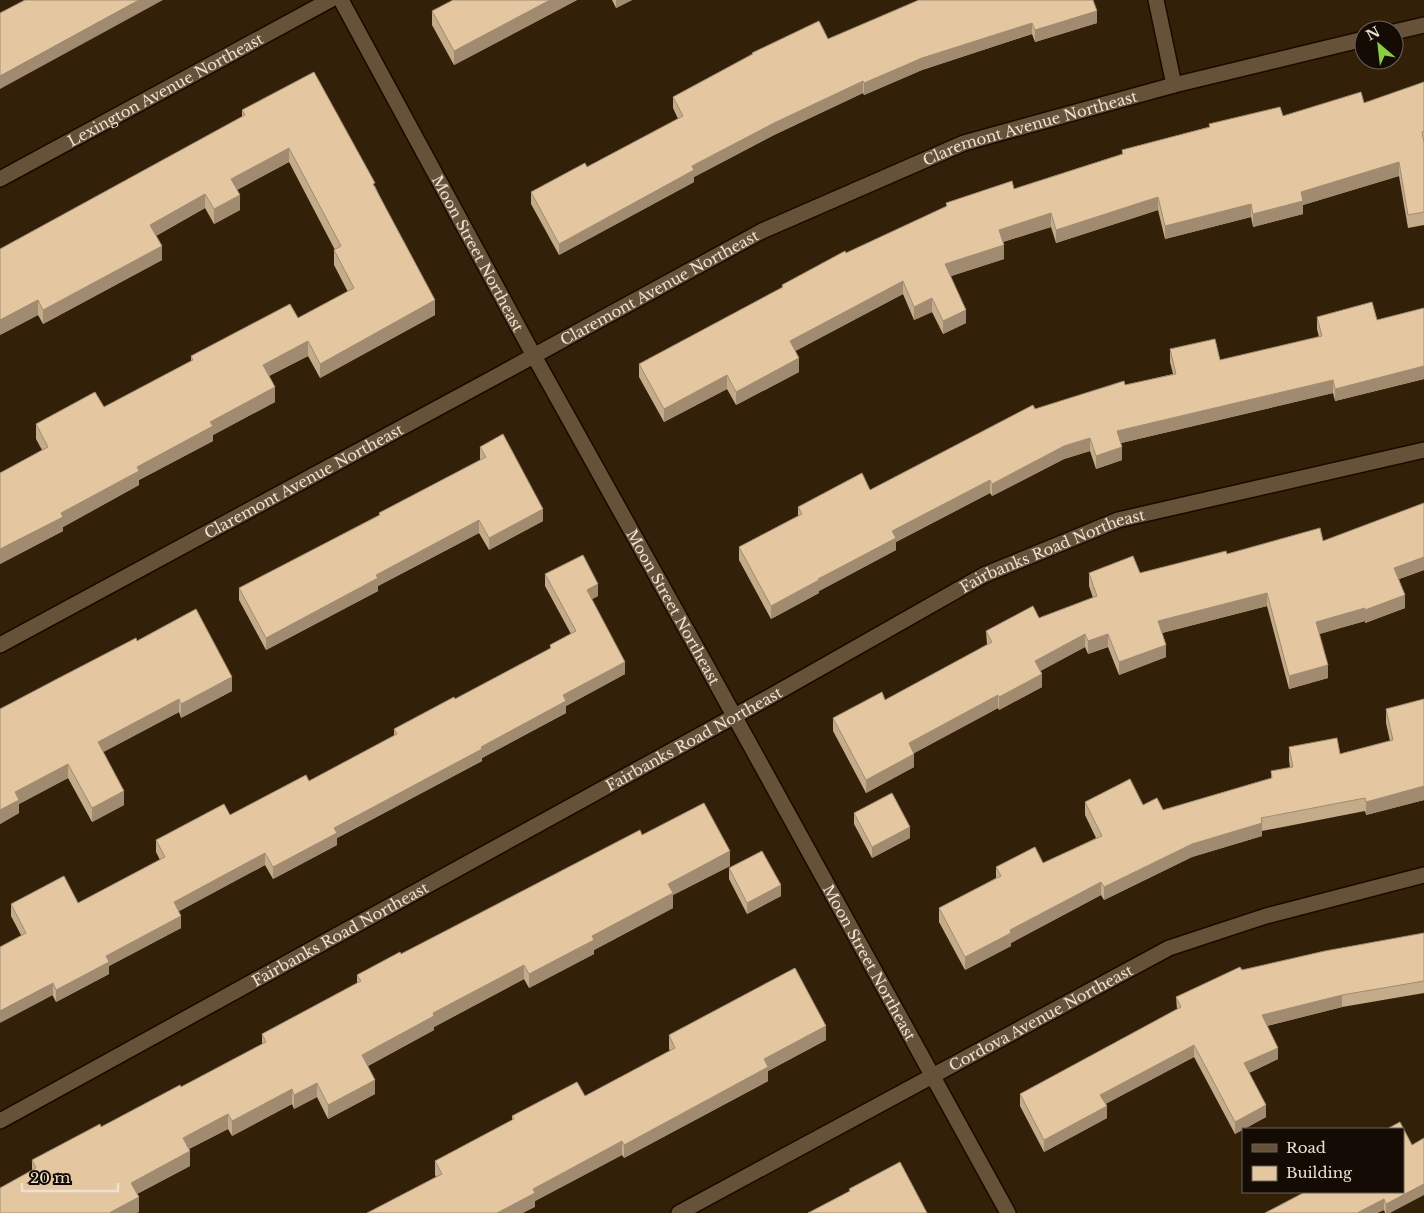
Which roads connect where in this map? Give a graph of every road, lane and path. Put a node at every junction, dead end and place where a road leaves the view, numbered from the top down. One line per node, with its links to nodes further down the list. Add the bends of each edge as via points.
1 (330, 0): 8 (street, Lexington Avenue Northeast)
2 (341, 0): 9 (street, Moon Street Northeast)
3 (1156, 0): 7 (street)
4 (1424, 25): 5 (street)
5 (1404, 30)
6 (1354, 42): 7 (street, Claremont Avenue Northeast)
7 (1174, 85): 9 (street, Claremont Avenue Northeast, via 964,143 762,231)
8 (0, 179)
9 (534, 356): 11 (street, Claremont Avenue Northeast); 12 (street, Moon Street Northeast)
10 (1424, 450): 12 (street, Fairbanks Road Northeast, via 1118,520 984,575)
11 (0, 645)
12 (734, 716): 14 (street, Moon Street Northeast); 15 (street, Fairbanks Road Northeast)
13 (1424, 875): 14 (street, Cordova Avenue Northeast, via 1266,916 1169,948)
14 (932, 1076): 16 (street, Cordova Avenue Northeast); 17 (street, Moon Street Northeast)
15 (0, 1121)
16 (679, 1213)
17 (1008, 1213)

